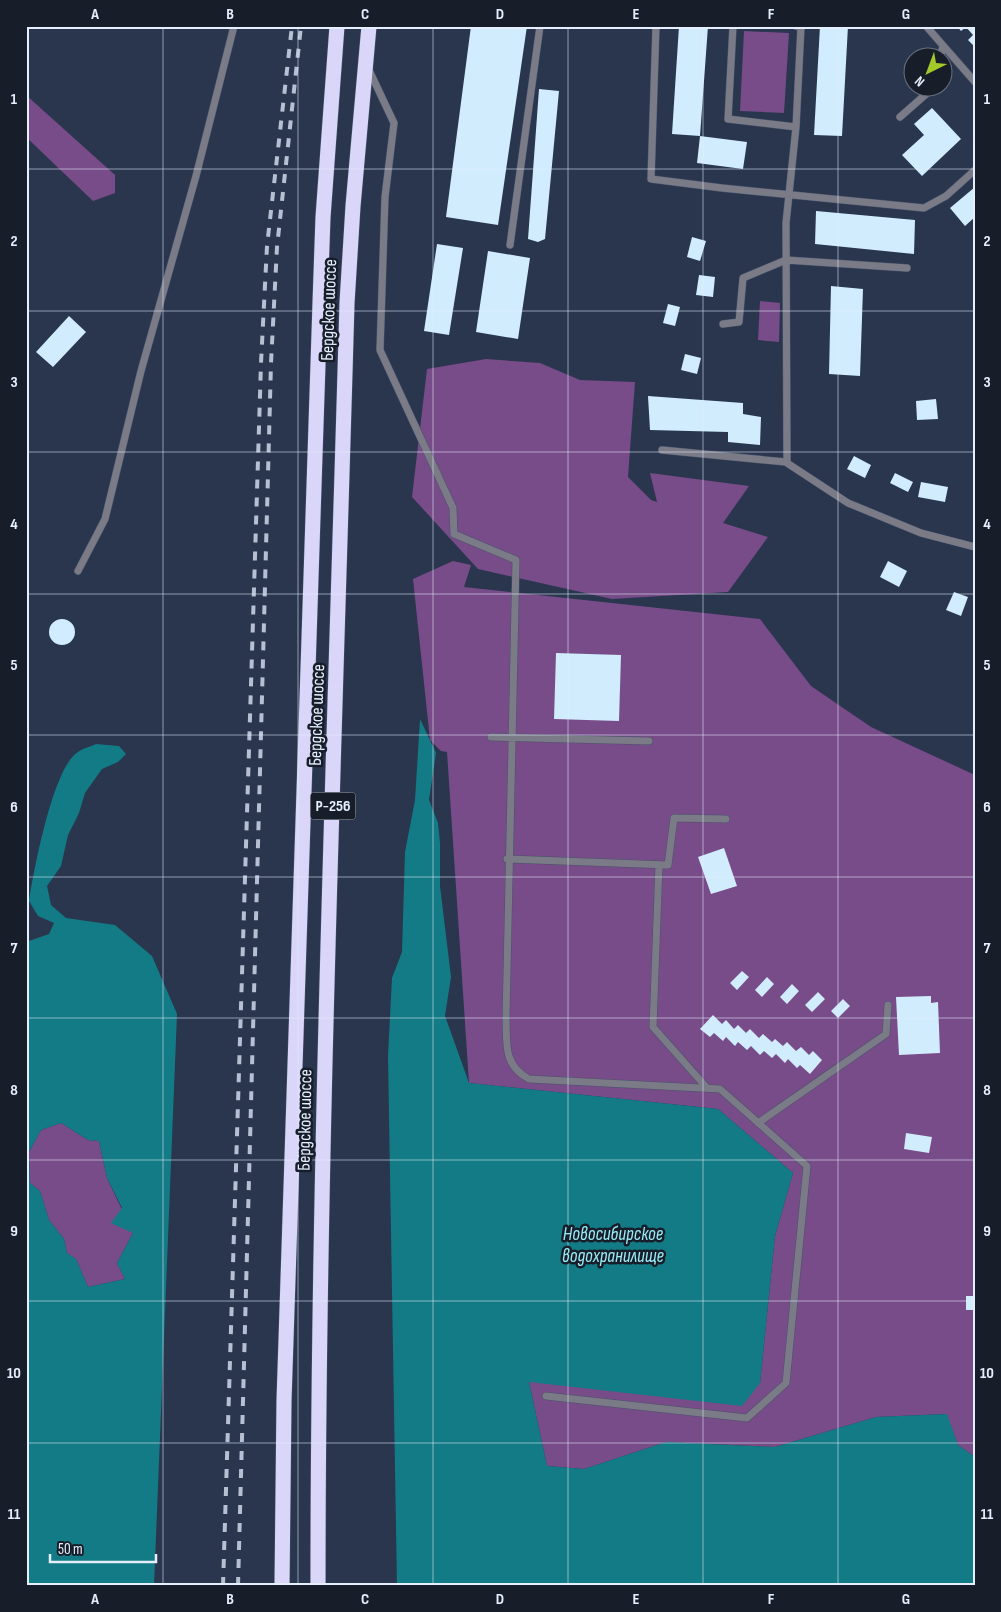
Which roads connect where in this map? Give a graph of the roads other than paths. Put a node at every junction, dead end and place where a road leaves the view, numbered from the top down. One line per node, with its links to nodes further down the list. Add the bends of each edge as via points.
1 (234, 26): 24 (lane, via 141,371 105,519)
2 (337, 26): 35 (highway, Бердское шоссе / Р-256, via 319,313 284,1391)
3 (369, 26): 10 (highway, Бердское шоссе / Р-256)
4 (540, 26): 17 (lane)
5 (656, 26): 16 (lane, via 651,179)
6 (733, 26): 14 (lane, via 728,119)
7 (796, 26): 14 (lane, via 801,27)
8 (926, 26): 9 (lane)
9 (943, 46): 11 (lane)
10 (365, 62): 25 (lane, via 394,123 385,197 380,350 453,508 454,534 516,560); 36 (highway, Бердское шоссе / Р-256, via 347,303 325,1084 318,1400)
11 (975, 82)
12 (922, 98): 13 (lane)
13 (900, 117)
14 (796, 127): 16 (lane)
15 (975, 170): 16 (lane, via 946,196 924,208)
16 (788, 194): 18 (lane)
17 (510, 244)
18 (786, 260): 19 (lane); 20 (lane, via 743,278 739,322); 22 (lane)
19 (907, 268)
20 (723, 324)
21 (662, 450): 22 (lane)
22 (786, 462): 23 (lane, via 848,503 921,533)
23 (975, 547)
24 (78, 571)
25 (511, 736): 26 (lane); 27 (lane); 29 (lane)
26 (491, 737)
27 (648, 741)
28 (726, 819): 30 (lane, via 674,818 668,865)
29 (507, 858): 30 (lane); 32 (lane, via 507,1045 510,1063 516,1072 529,1079)
30 (658, 865): 32 (lane, via 653,1027)
31 (888, 1005): 33 (lane, via 886,1034)
32 (707, 1088): 33 (lane, via 720,1089)
33 (758, 1122): 34 (lane, via 807,1166 786,1383 747,1418)
34 (546, 1396)
35 (282, 1586)
36 (318, 1586)

